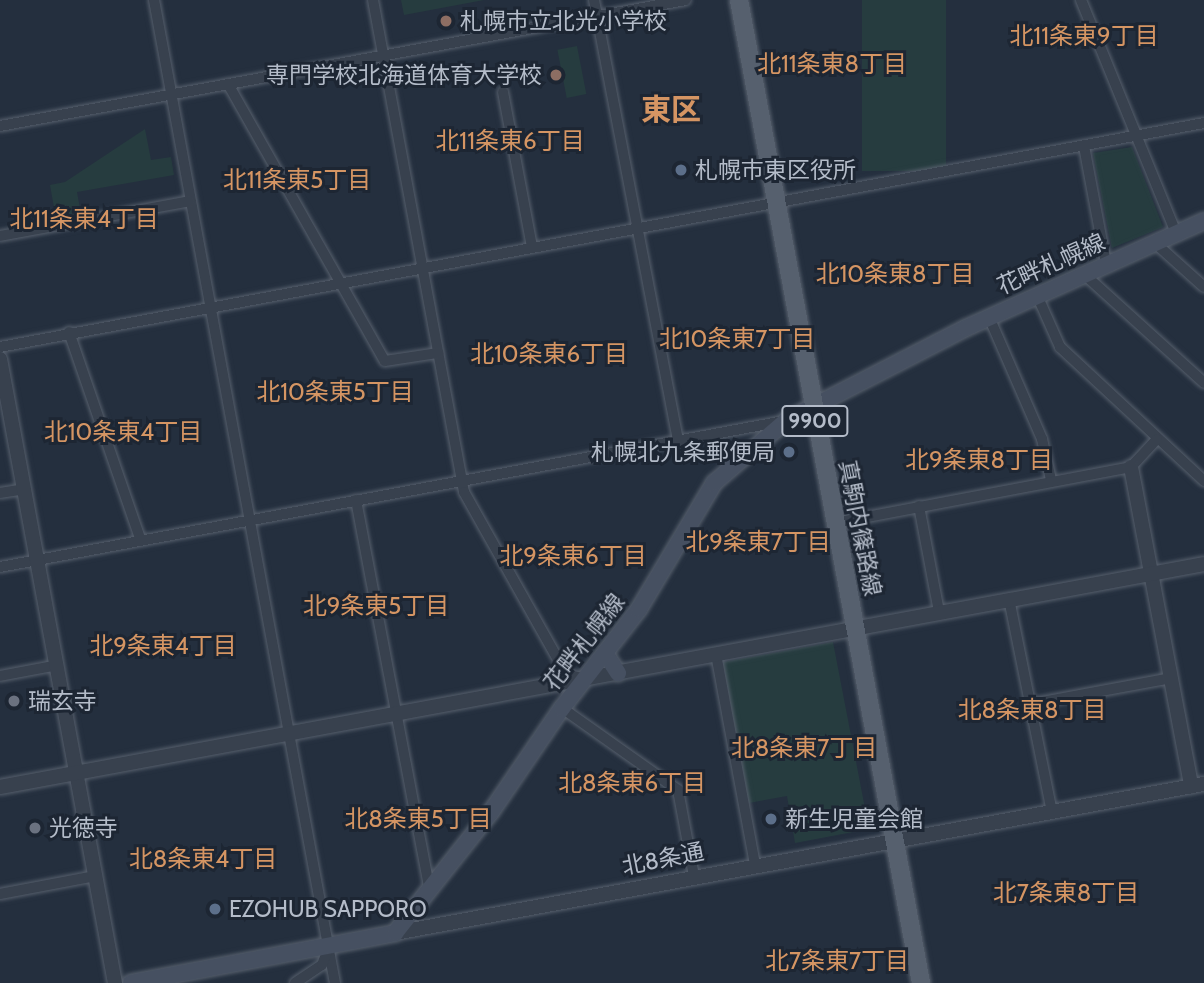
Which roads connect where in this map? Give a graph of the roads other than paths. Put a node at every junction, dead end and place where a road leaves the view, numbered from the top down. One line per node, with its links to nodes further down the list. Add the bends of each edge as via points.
1 (154, 0): 11 (street)
2 (373, 0): 8 (street)
3 (594, 0): 7 (street)
4 (686, 0): 7 (street)
5 (739, 0): 17 (main road, 真駒内篠路線 / 9900)
6 (1081, 0): 14 (street)
7 (598, 16): 8 (street); 19 (street)
8 (384, 55): 9 (street); 25 (street)
9 (228, 84): 11 (street); 27 (street)
10 (503, 92): 23 (street)
11 (171, 94): 13 (street); 16 (street)
12 (1204, 123): 14 (street)
13 (0, 126)
14 (1138, 135): 15 (street); 20 (street)
15 (1084, 146): 17 (street); 24 (street)
16 (190, 201): 21 (street); 30 (street)
17 (776, 201): 19 (street); 37 (main road, 真駒内篠路線 / 9900)
18 (1204, 221): 20 (main road, 花畔札幌線)
19 (637, 228): 23 (street); 40 (street)
20 (1176, 233): 22 (main road, 花畔札幌線)
21 (0, 236)
22 (1154, 242): 24 (main road, 花畔札幌線); 28 (street)
23 (532, 247): 25 (street)
24 (1106, 263): 26 (main road, 花畔札幌線)
25 (424, 268): 27 (street); 34 (street)
26 (1084, 274): 29 (main road, 花畔札幌線); 36 (street)
27 (342, 284): 30 (street); 34 (street, via 386,361)
28 (1204, 287)
29 (1037, 295): 31 (main road, 花畔札幌線); 39 (street, via 1060,347)
30 (210, 306): 32 (street); 49 (street)
31 (989, 317): 37 (main road, 花畔札幌線); 42 (street, via 1042,439)
32 (69, 332): 33 (street); 51 (street)
33 (0, 347)
34 (438, 353): 43 (street)
35 (0, 359): 45 (street)
36 (1204, 383)
37 (813, 408): 38 (main road, 花畔札幌線); 50 (main road, 真駒内篠路線 / 9900)
38 (787, 420): 40 (street); 59 (main road, 花畔札幌線, via 714,483 662,577)
39 (1157, 439): 41 (street); 44 (street)
40 (678, 440): 43 (street)
41 (1131, 467): 42 (street); 55 (street)
42 (1051, 480): 48 (street)
43 (462, 481): 47 (street); 65 (street, via 566,674)
44 (1204, 481)
45 (24, 489): 46 (street); 52 (street)
46 (0, 493)
47 (356, 500): 49 (street); 68 (street)
48 (919, 506): 50 (street); 57 (street)
49 (251, 519): 51 (street); 69 (street)
50 (835, 523): 58 (main road, 真駒内篠路線 / 9900)
51 (140, 538): 52 (street)
52 (38, 558): 54 (street); 61 (street)
53 (1204, 564): 55 (street)
54 (0, 567)
55 (1152, 573): 56 (street); 64 (street)
56 (1009, 599): 57 (street); 66 (street)
57 (939, 612): 58 (street)
58 (855, 628): 60 (street); 74 (main road, 真駒内篠路線 / 9900)
59 (606, 653): 62 (main road); 65 (main road, 花畔札幌線)
60 (716, 654): 62 (street); 75 (street)
61 (58, 665): 63 (street); 70 (street)
62 (618, 673): 65 (street)
63 (0, 676)
64 (1171, 678): 66 (street); 71 (street)
65 (583, 679): 67 (main road, 花畔札幌線); 68 (street)
66 (1031, 704): 73 (street)
67 (562, 708): 77 (street, via 678,790); 78 (main road, 花畔札幌線, via 491,812)
68 (396, 713): 69 (street); 78 (street)
69 (290, 733): 70 (street); 81 (street)
70 (76, 773): 72 (street); 76 (street)
71 (1197, 785): 73 (street, 北8条通)
72 (0, 787)
73 (1052, 811): 74 (street, 北8条通)
74 (894, 841): 75 (street, 北8条通); 86 (main road, 真駒内篠路線 / 9900)
75 (755, 865): 77 (street, 北8条通)
76 (95, 876): 79 (street); 82 (street)
77 (694, 876): 80 (street, 北8条通)
78 (429, 888): 80 (main road, 花畔札幌線)
79 (0, 894)
80 (395, 933): 81 (main road, 北8条通)
81 (329, 946): 83 (main road, 北8条通); 84 (street, via 322,965); 85 (street)
82 (115, 983)
83 (131, 983)
84 (295, 983)
85 (335, 983)
86 (921, 983)

